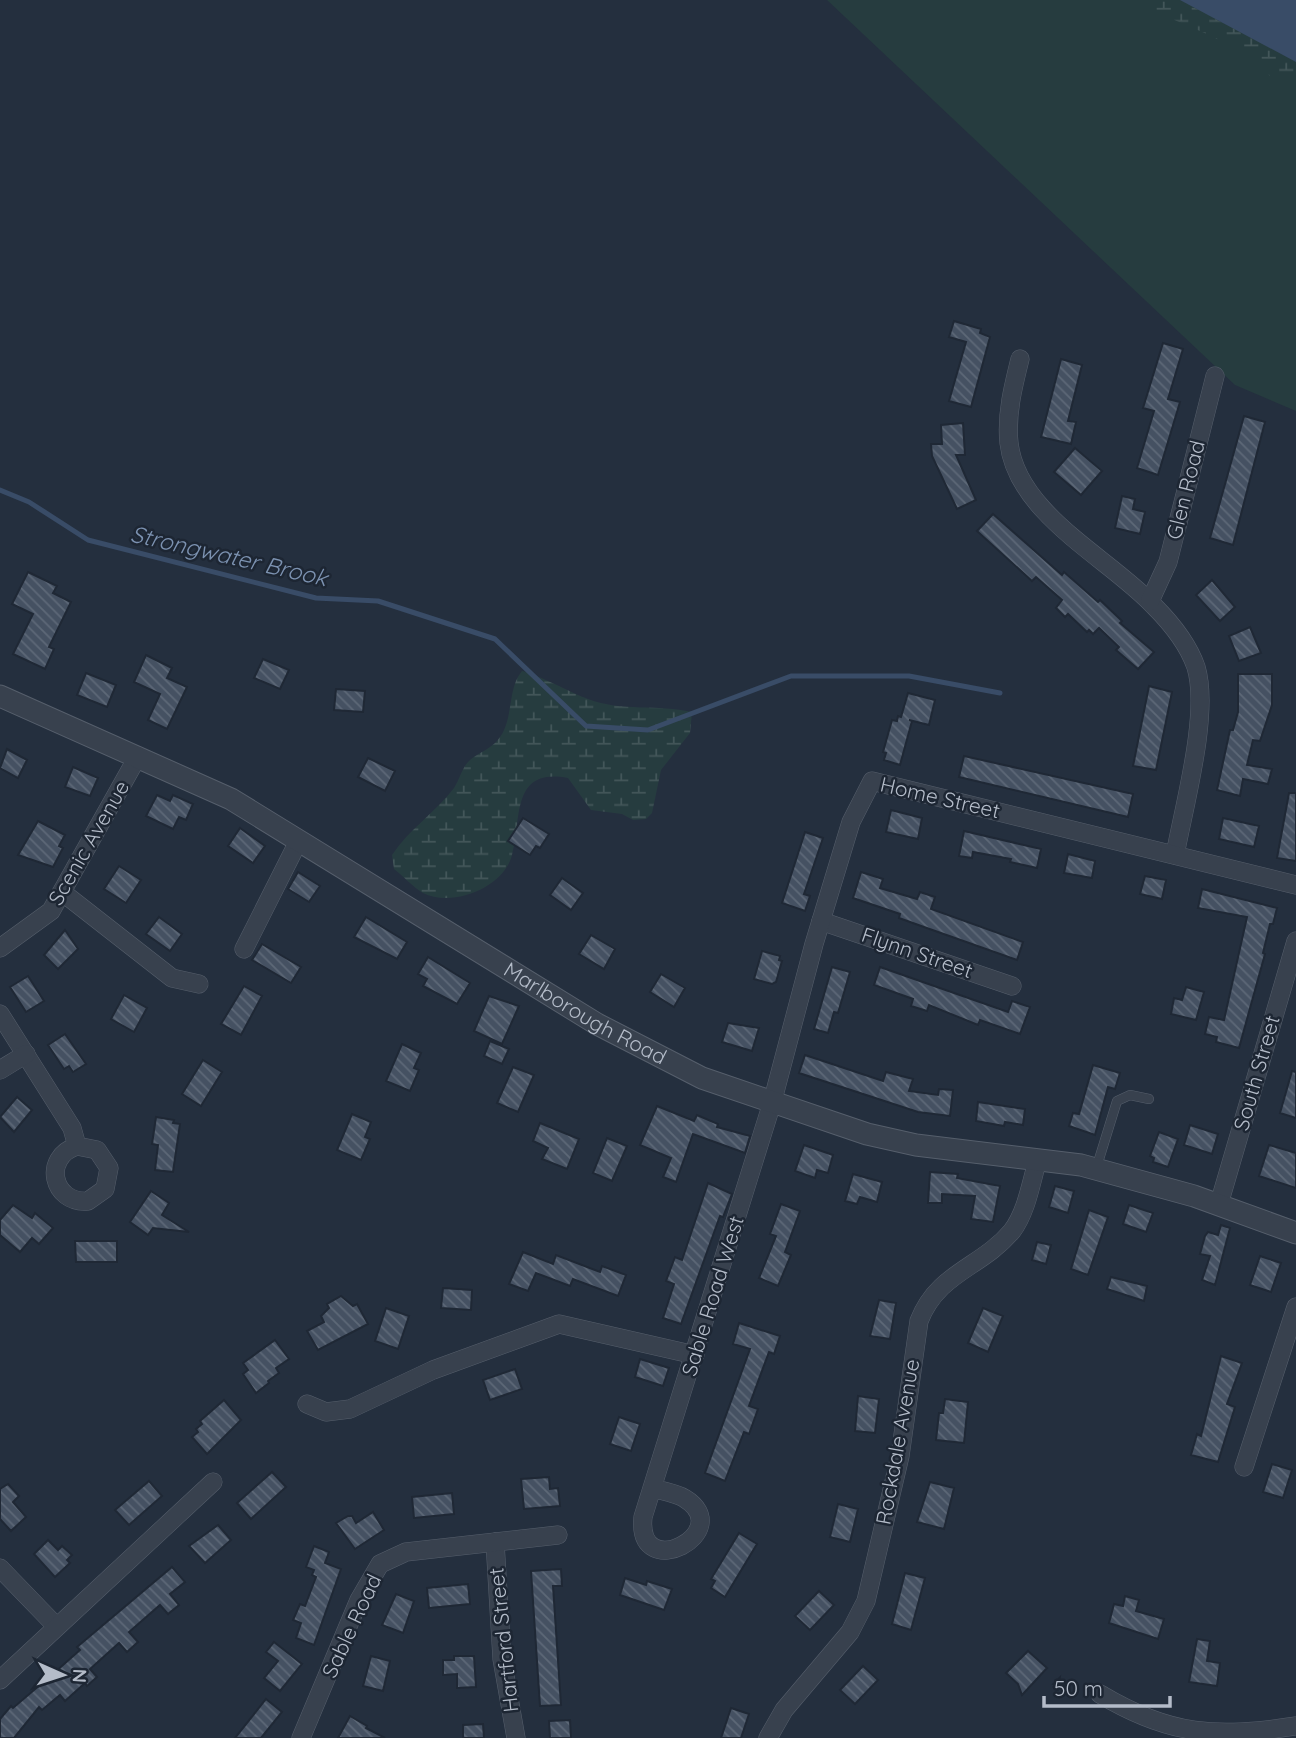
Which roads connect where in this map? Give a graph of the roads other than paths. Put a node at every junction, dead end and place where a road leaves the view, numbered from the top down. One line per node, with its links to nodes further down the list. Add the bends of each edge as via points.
1 (1020, 359): 3 (street, via 1009,424 1018,478 1051,517)
2 (1215, 376): 3 (street, Glen Road, via 1168,562)
3 (1150, 601): 7 (street, via 1184,642 1199,687 1196,738)
4 (0, 696): 5 (street, Marlborough Road)
5 (138, 756): 6 (street, Marlborough Road, via 220,793); 9 (street, Scenic Avenue)
6 (299, 840): 13 (street); 20 (street, Marlborough Road, via 597,1024 702,1078)
7 (1175, 855): 8 (street, Home Street); 10 (street, Home Street, via 872,781 851,822)
8 (1296, 885)
9 (62, 892): 12 (street, Scenic Avenue, via 51,911); 14 (street, via 172,978)
10 (821, 921): 15 (street, Flynn Street); 20 (street, Home Street)
11 (1296, 941): 24 (street, South Street)
12 (0, 948)
13 (244, 949)
14 (199, 984)
15 (1012, 986)
16 (0, 1014): 17 (street)
17 (26, 1054): 18 (street); 21 (street, via 68,1120)
18 (0, 1070)
19 (1149, 1098): 23 (lane, via 1130,1095 1117,1101)
20 (772, 1103): 22 (street, Marlborough Road, via 892,1141); 27 (street, Sable Road West)
21 (77, 1146)
22 (1038, 1159): 23 (street, Marlborough Road); 41 (street, Rockdale Avenue, via 1014,1228 986,1254 947,1279 925,1305 900,1455 866,1601 850,1632 784,1710)
23 (1096, 1168): 24 (street, Marlborough Road)
24 (1219, 1205): 25 (street, Marlborough Road)
25 (1296, 1233)
26 (1296, 1307): 29 (street)
27 (695, 1355): 28 (street, via 559,1324 433,1370 350,1409 326,1412); 31 (street, Sable Road West)
28 (307, 1404)
29 (1244, 1467)
30 (213, 1482): 35 (street)
31 (652, 1488)
32 (558, 1535): 33 (street, Sable Road)
33 (495, 1542): 39 (street, Sable Road, via 406,1552 380,1564 359,1600); 40 (street, Hartford Street, via 502,1659)
34 (0, 1568): 35 (street)
35 (56, 1626): 36 (street)
36 (0, 1679)
37 (1100, 1694): 38 (street, via 1149,1720 1201,1733 1247,1734)
38 (1296, 1726)
39 (301, 1738)
40 (516, 1738)
41 (768, 1738)

